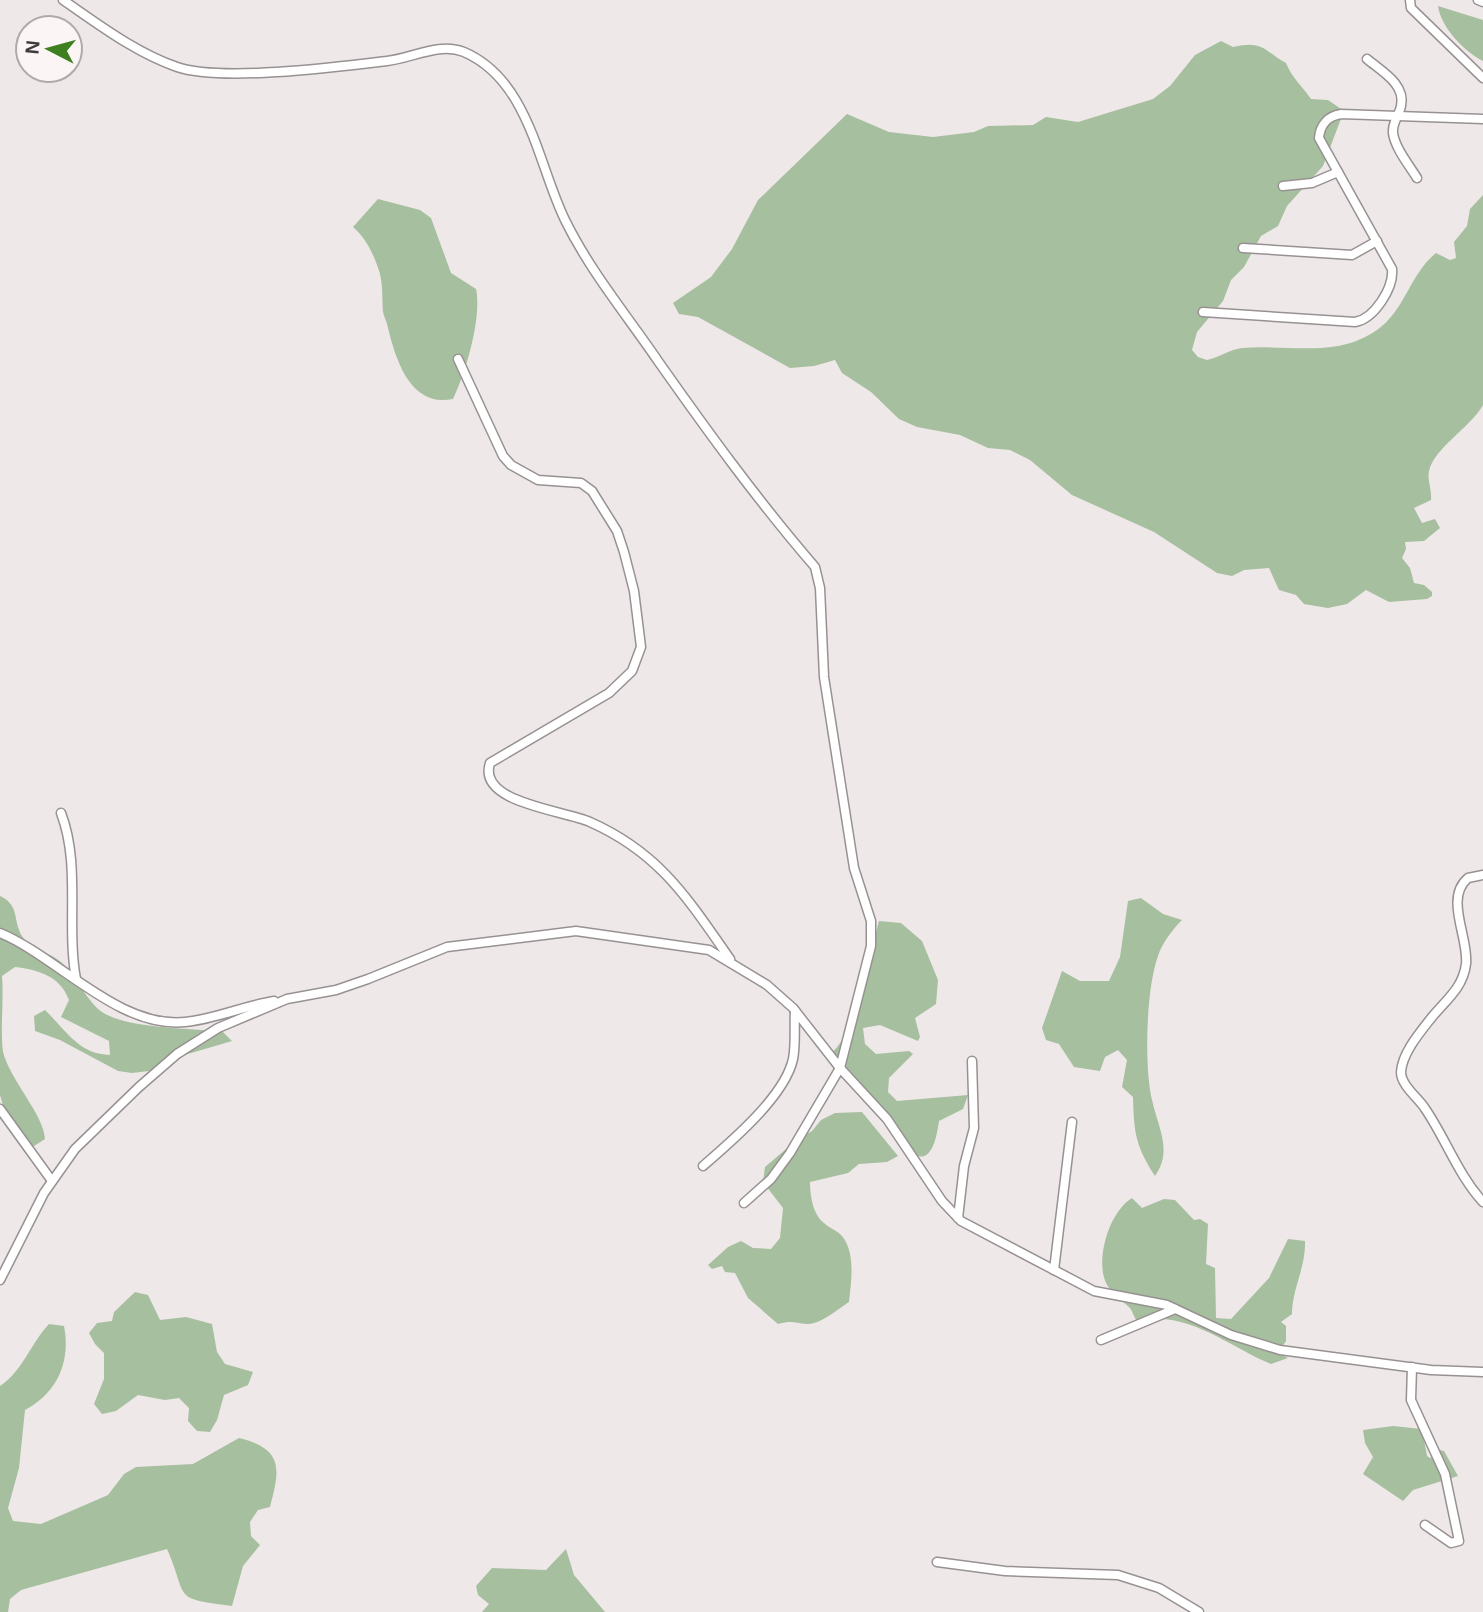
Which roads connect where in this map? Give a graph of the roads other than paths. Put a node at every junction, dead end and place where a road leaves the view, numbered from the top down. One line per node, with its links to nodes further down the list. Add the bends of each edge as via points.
1 (63, 0): 24 (street, via 146,53 186,69 242,72 328,67 397,60 447,48 481,63 516,101 529,123 566,222 600,280 727,460 818,575 824,677 854,868 872,931)
2 (1409, 0): 6 (street, via 1411,8)
3 (1478, 0): 4 (street)
4 (1483, 2)
5 (1367, 59): 7 (street, via 1399,88 1402,101)
6 (1483, 78)
7 (1397, 116): 8 (street); 9 (street, via 1341,114 1327,120 1319,138); 10 (street, via 1394,137)
8 (1483, 119)
9 (1338, 172): 11 (street, via 1312,183); 12 (street)
10 (1417, 178)
11 (1283, 186)
12 (1377, 241): 13 (street, via 1352,255); 14 (street, via 1390,264 1392,281 1363,320)
13 (1243, 248)
14 (1203, 312)
15 (458, 359): 19 (street, via 511,465 538,480 587,485 601,505 624,552 641,647 632,671 609,693 490,763 491,785 507,797 570,813 630,842 675,884)
16 (61, 813): 20 (street, via 70,845 71,951)
17 (1483, 875): 29 (street, via 1468,878 1459,890 1466,962 1462,982 1432,1018 1401,1069 1404,1082 1424,1106)
18 (0, 933): 20 (street, via 27,945)
19 (732, 962): 21 (street, via 709,950 587,932 551,932 447,947 336,990); 22 (street)
20 (76, 979): 21 (street, via 135,1012 169,1022)
21 (287, 999): 28 (street, via 218,1028 177,1054 75,1149)
22 (795, 1011): 24 (street); 27 (street, via 787,1073 741,1135)
23 (972, 1061): 31 (street, via 974,1128)
24 (840, 1068): 30 (street, via 790,1153 771,1179); 31 (street, via 887,1119)
25 (0, 1109): 28 (street)
26 (1072, 1122): 32 (street)
27 (703, 1166)
28 (52, 1181): 33 (street)
29 (1483, 1202)
30 (744, 1203)
31 (958, 1218): 32 (street)
32 (1054, 1270): 34 (street, via 1094,1290)
33 (0, 1280)
34 (1175, 1309): 35 (street); 36 (street, via 1258,1345)
35 (1101, 1340)
36 (1412, 1367): 37 (street); 38 (street, via 1411,1400 1445,1474 1459,1541 1451,1543)
37 (1483, 1372)
38 (1425, 1525)
39 (937, 1562): 40 (street, via 1005,1571 1118,1575 1159,1588)
40 (1199, 1612)

